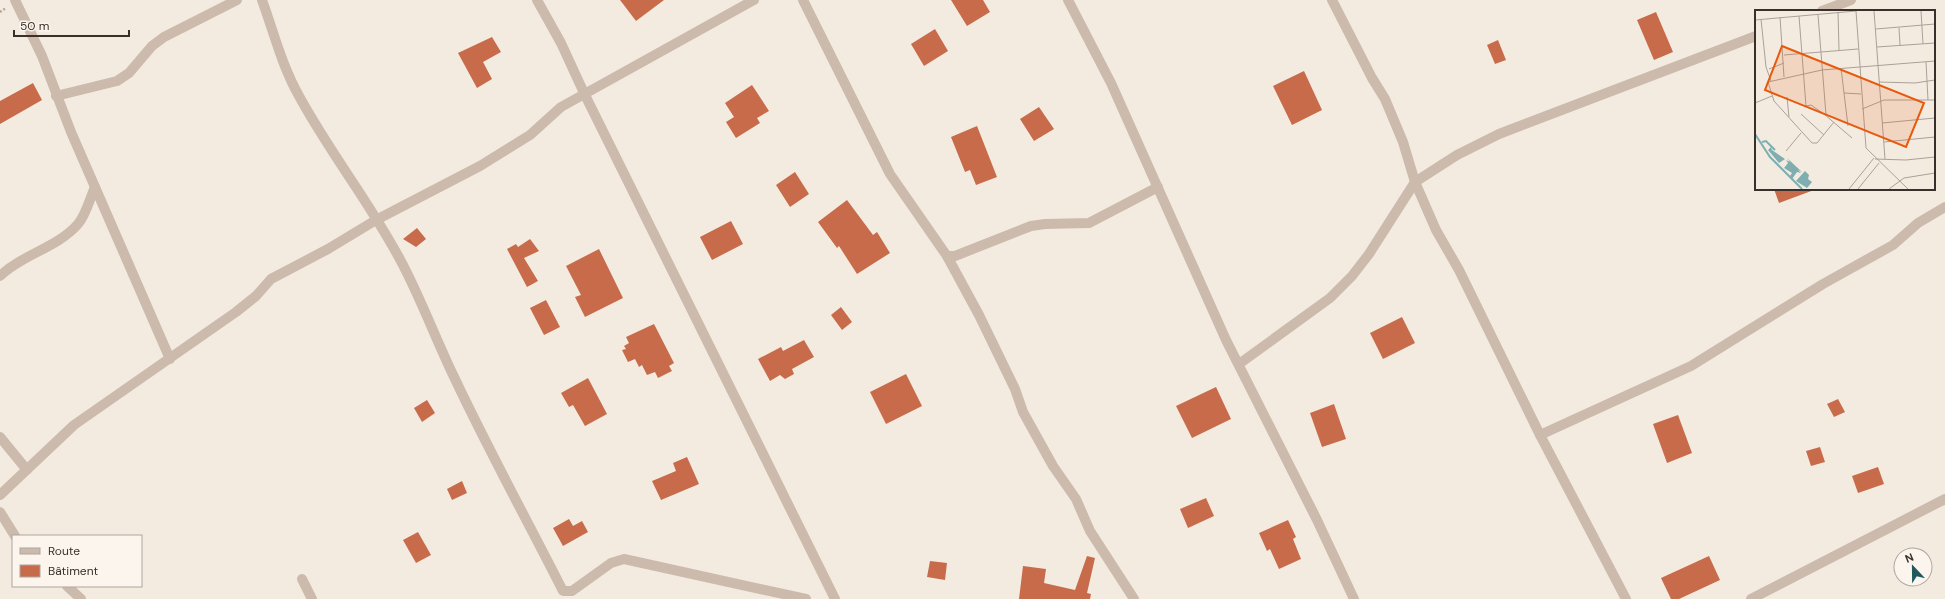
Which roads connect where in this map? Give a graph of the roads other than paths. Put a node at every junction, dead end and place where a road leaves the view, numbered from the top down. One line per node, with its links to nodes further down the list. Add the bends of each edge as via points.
1 (15, 0): 13 (street, via 42,56)
2 (237, 0): 13 (street, via 164,37 152,46 129,73 117,81)
3 (262, 0): 18 (street, via 280,54 298,95)
4 (538, 0): 12 (street)
5 (754, 0): 12 (street)
6 (803, 0): 19 (street, via 890,174)
7 (1068, 0): 16 (street, via 1111,83)
8 (1332, 0): 14 (street, via 1385,99 1403,142)
9 (1851, 0): 10 (street)
10 (1825, 10)
11 (1755, 36): 14 (street, via 1499,134 1457,155)
12 (584, 94): 18 (street, via 561,107 530,135 507,150); 35 (street)
13 (56, 96): 15 (street)
14 (1415, 182): 22 (street, via 1352,276 1330,298); 23 (street, via 1436,230 1481,312)
15 (95, 187): 20 (street, via 79,223 61,238 10,267); 21 (street)
16 (1158, 187): 19 (street, via 1090,223 1031,226 954,256); 22 (street)
17 (1945, 207): 23 (street, via 1918,223 1893,245 1823,284 1691,366)
18 (376, 220): 21 (street, via 271,279 256,296 236,312); 34 (street, via 403,266 428,316 454,378 563,590 572,591 611,563 624,559)
19 (947, 256): 36 (street, via 979,315 1023,412 1053,466 1076,499 1090,531)
20 (0, 276)
21 (170, 359): 25 (street, via 74,425)
22 (1239, 364): 37 (street)
23 (1540, 435): 38 (street)
24 (0, 437): 25 (street)
25 (26, 470): 26 (street)
26 (0, 495)
27 (1945, 499): 39 (street)
28 (0, 512): 29 (street)
29 (14, 535)
30 (302, 579): 33 (street)
31 (68, 587): 32 (street)
32 (81, 599)
33 (312, 599)
34 (806, 599)
35 (835, 599)
36 (1134, 599)
37 (1354, 599)
38 (1626, 599)
39 (1751, 599)

